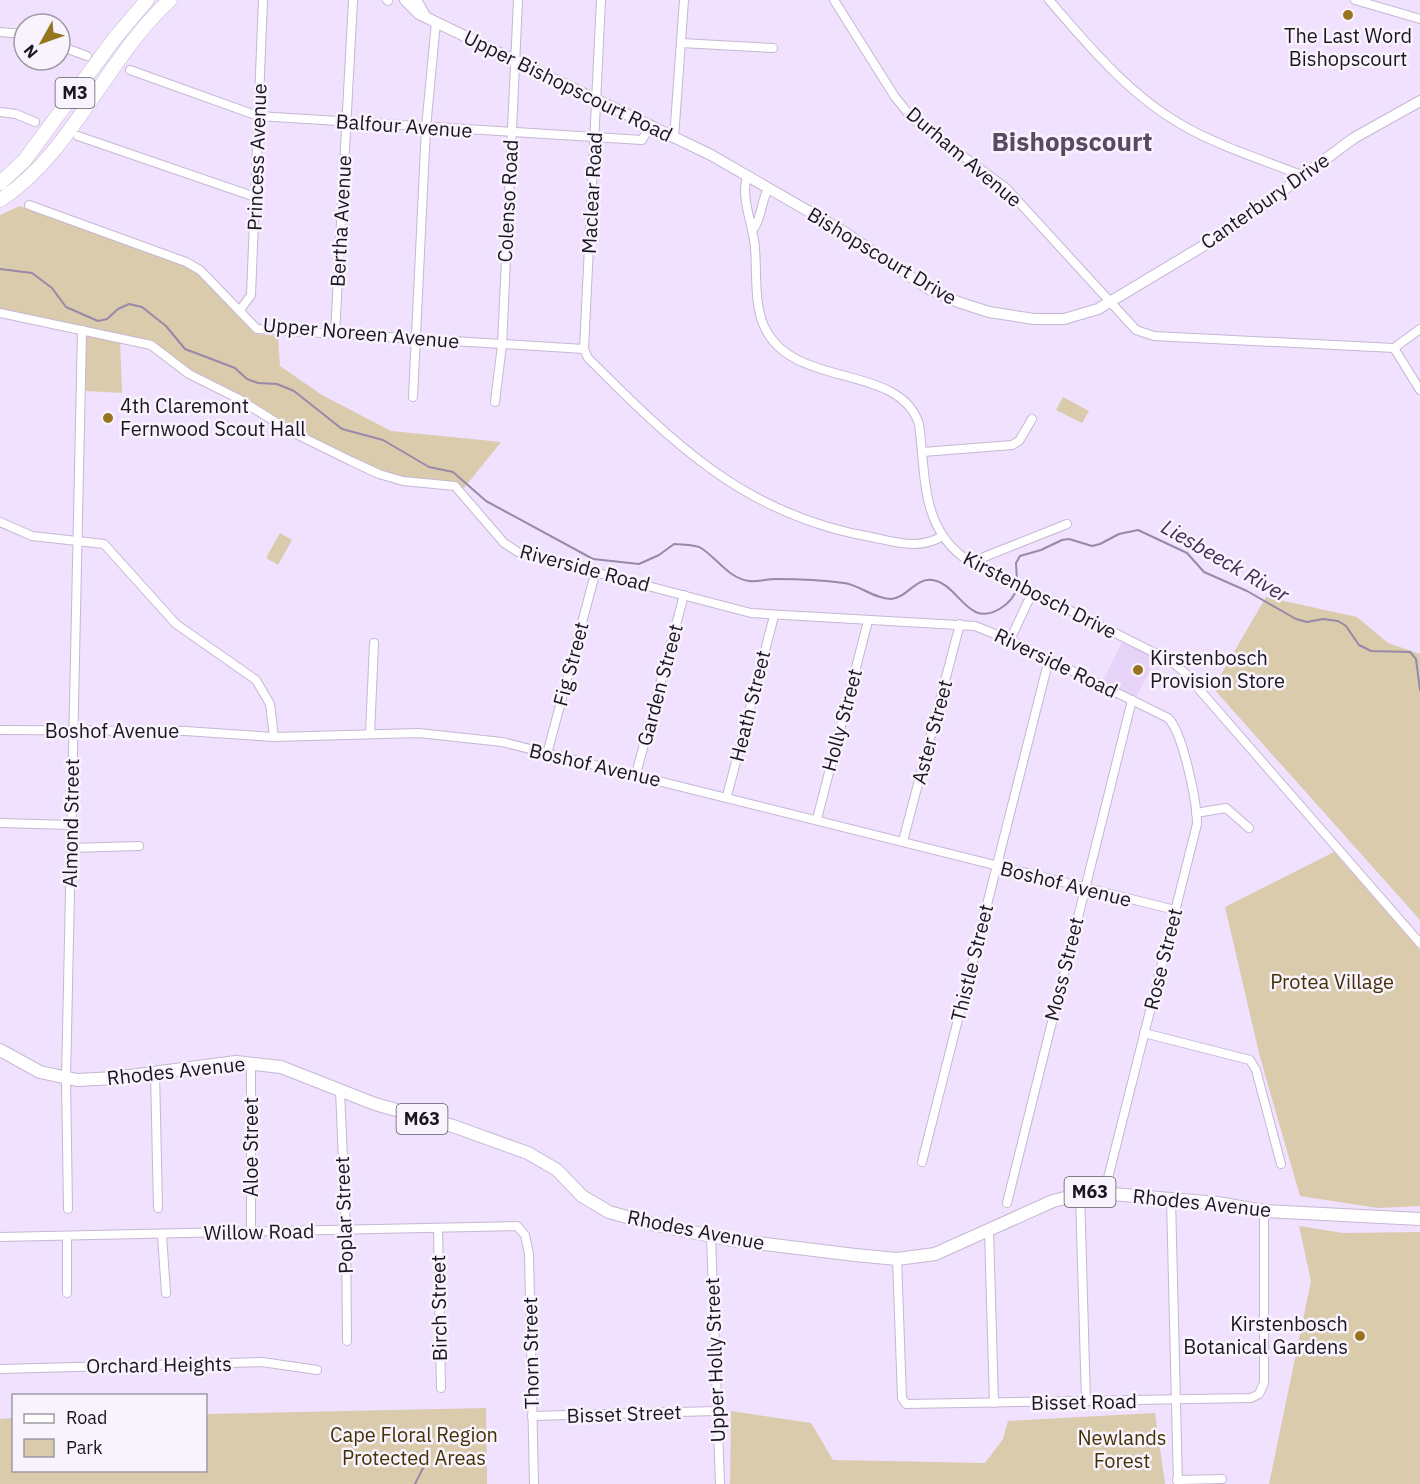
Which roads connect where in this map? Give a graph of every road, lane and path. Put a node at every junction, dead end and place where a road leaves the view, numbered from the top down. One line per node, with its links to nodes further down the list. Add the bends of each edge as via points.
1 (147, 0): 37 (highway, M3, via 24,162)
2 (170, 0): 40 (highway, M3, via 131,43 39,168)
3 (263, 0): 25 (street, Princess Avenue)
4 (353, 0): 27 (street, Bertha Avenue)
5 (405, 0): 13 (street, Upper Bishopscourt Road)
6 (416, 0): 13 (street)
7 (518, 0): 20 (street, Colenso Road)
8 (601, 0): 22 (street, Maclear Road)
9 (684, 0): 16 (street)
10 (834, 0): 43 (street, Durham Avenue, via 913,119 1006,188)
11 (1049, 0): 35 (street, via 1115,73 1161,112 1184,126)
12 (1355, 0): 14 (street)
13 (425, 16): 15 (street, Upper Bishopscourt Road)
14 (1420, 19)
15 (436, 22): 20 (street, Upper Bishopscourt Road); 29 (street)
16 (681, 43): 17 (street); 33 (street)
17 (773, 48)
18 (72, 50): 19 (street)
19 (87, 56)
20 (515, 60): 22 (street, Upper Bishopscourt Road); 30 (street, Colenso Road)
21 (130, 70): 25 (street, Balfour Avenue)
22 (597, 99): 28 (street, Upper Bishopscourt Road); 32 (street, Maclear Road)
23 (1420, 101): 35 (street, Canterbury Drive, via 1354,138)
24 (0, 112): 26 (street)
25 (258, 116): 27 (street, Balfour Avenue); 39 (street, Princess Avenue)
26 (35, 122)
27 (347, 123): 29 (street, Balfour Avenue); 48 (street, Bertha Avenue)
28 (650, 126): 32 (street, Balfour Avenue, via 642,140); 33 (street, Upper Bishopscourt Road)
29 (426, 128): 30 (street, Balfour Avenue); 49 (street)
30 (511, 133): 32 (street, Balfour Avenue); 50 (street, Colenso Road)
31 (78, 136): 39 (street)
32 (595, 138): 52 (street, Maclear Road)
33 (674, 138): 34 (street, Upper Bishopscourt Road)
34 (711, 155): 36 (street, Bishopscourt Drive)
35 (1304, 176): 43 (street, Canterbury Drive, via 1228,231)
36 (747, 177): 38 (street, Bishopscourt Drive); 42 (street, Kirstenbosch Drive, via 744,186)
37 (0, 183)
38 (768, 189): 42 (street, Kirstenbosch Drive); 43 (street, Bishopscourt Drive, via 841,230 929,289 958,302 1013,316 1050,320 1079,316)
39 (255, 197): 44 (street, Princess Avenue, via 251,295)
40 (0, 200)
41 (29, 205): 44 (street, Upper Noreen Avenue, via 186,262 200,270)
42 (754, 228): 57 (street, Kirstenbosch Drive, via 760,315 769,336 799,362 878,387 906,402 915,413)
43 (1111, 302): 51 (street, via 1145,335)
44 (240, 310): 48 (street, Upper Noreen Avenue, via 258,328)
45 (0, 313): 47 (street, Riverside Road)
46 (1420, 329): 51 (street)
47 (82, 330): 61 (street, Almond Street); 63 (street, Riverside Road, via 151,345 189,374 290,431 379,474 418,484 454,486 509,548)
48 (335, 334): 49 (street, Upper Noreen Avenue)
49 (416, 338): 50 (street, Upper Noreen Avenue); 54 (street)
50 (502, 345): 52 (street, Upper Noreen Avenue); 55 (street, Colenso Road)
51 (1394, 348): 53 (street)
52 (584, 349): 60 (street, via 588,358 665,434 730,484 773,507 814,525 910,545 927,545)
53 (1420, 390)
54 (413, 397)
55 (495, 402)
56 (1032, 419): 57 (street, via 1019,441 1012,445)
57 (923, 452): 60 (street, Kirstenbosch Drive, via 930,513)
58 (0, 522): 61 (street, via 32,536)
59 (1066, 524): 62 (street, via 984,557)
60 (941, 537): 62 (street, Kirstenbosch Drive)
61 (78, 542): 75 (street, Almond Street); 77 (street, via 104,544 176,624 256,680 270,704)
62 (978, 565): 64 (street, Kirstenbosch Drive)
63 (595, 574): 65 (street, Riverside Road); 78 (street, Fig Street)
64 (1029, 591): 69 (street); 92 (street, Kirstenbosch Drive, via 1170,661 1184,672)
65 (684, 595): 66 (street, Riverside Road); 79 (street, Garden Street)
66 (774, 616): 67 (street, Riverside Road); 80 (street, Heath Street)
67 (868, 621): 68 (street, Riverside Road); 82 (street, Holly Street)
68 (960, 624): 69 (street, Riverside Road); 86 (street, Aster Street)
69 (1010, 640): 71 (street, Riverside Road)
70 (374, 643): 76 (street)
71 (1049, 659): 72 (street, Riverside Road); 89 (street, Thistle Street)
72 (1132, 700): 73 (street, Riverside Road, via 1164,715); 90 (street, Moss Street)
73 (1174, 725): 81 (street, Rose Street)
74 (0, 730): 75 (street, Boshof Avenue)
75 (72, 731): 77 (street, Boshof Avenue, via 185,731); 84 (street, Almond Street)
76 (370, 734): 77 (street, Boshof Avenue); 78 (street, Boshof Avenue, via 419,733 495,741)
77 (274, 737)
78 (547, 754): 79 (street, Boshof Avenue)
79 (636, 774): 80 (street, Boshof Avenue)
80 (727, 796): 82 (street, Boshof Avenue)
81 (1196, 813): 85 (street, via 1226,808); 91 (street, Rose Street, via 1196,828)
82 (817, 819): 86 (street, Boshof Avenue)
83 (0, 823): 84 (street)
84 (71, 825): 88 (street, Almond Street)
85 (1249, 828)
86 (903, 841): 89 (street, Boshof Avenue)
87 (139, 846): 88 (street)
88 (71, 848): 97 (street, Almond Street)
89 (996, 866): 90 (street, Boshof Avenue); 99 (street, Thistle Street)
90 (1084, 888): 91 (street, Boshof Avenue); 104 (street, Moss Street)
91 (1175, 910): 93 (street, Rose Street)
92 (1420, 943)
93 (1144, 1033): 100 (street, via 1250,1060); 102 (street, Rose Street)
94 (0, 1050): 97 (main road, Rhodes Avenue / M63, via 32,1068)
95 (251, 1062): 96 (main road, Rhodes Avenue / M63); 98 (main road, Rhodes Avenue / M63, via 280,1067); 113 (street, Aloe Street)
96 (155, 1072): 97 (main road, Rhodes Avenue / M63); 105 (street)
97 (66, 1079): 106 (street, Almond Street)
98 (340, 1090): 111 (street, Poplar Street); 115 (main road, Rhodes Avenue / M63, via 528,1153 557,1170 593,1204 609,1212)
99 (922, 1162)
100 (1281, 1164)
101 (1080, 1193): 102 (main road, Rhodes Avenue / M63); 112 (main road, Rhodes Avenue / M63, via 1053,1201); 127 (street)
102 (1107, 1193): 103 (main road, Rhodes Avenue / M63)
103 (1171, 1199): 107 (main road, Rhodes Avenue / M63); 125 (street)
104 (1006, 1203)
105 (158, 1208)
106 (68, 1209)
107 (1264, 1211): 108 (main road, Rhodes Avenue / M63); 125 (street, Bisset Road, via 1264,1383 1259,1394 1251,1398)
108 (1420, 1219)
109 (517, 1226): 110 (street, Willow Road); 129 (street, Thorn Street, via 525,1235 529,1254)
110 (438, 1228): 111 (street, Willow Road); 124 (street, Birch Street)
111 (346, 1230): 113 (street, Willow Road); 121 (street, Poplar Street)
112 (989, 1231): 118 (main road, Rhodes Avenue / M63, via 940,1252); 126 (street)
113 (251, 1232): 114 (street, Willow Road)
114 (162, 1235): 117 (street, Willow Road); 120 (street)
115 (711, 1236): 118 (main road, Rhodes Avenue / M63); 128 (street, Upper Holly Street)
116 (0, 1237): 117 (street, Willow Road)
117 (67, 1237): 119 (street)
118 (897, 1259): 126 (street, Bisset Road, via 902,1398 908,1405)
119 (68, 1293)
120 (166, 1293)
121 (346, 1341)
122 (0, 1369): 123 (street, Orchard Heights, via 262,1362)
123 (317, 1370)
124 (441, 1388)
125 (1176, 1401): 127 (street, Bisset Road); 131 (street)
126 (994, 1402): 127 (street, Bisset Road)
127 (1086, 1402)
128 (716, 1411): 129 (street, Bisset Street); 133 (street, Upper Holly Street)
129 (532, 1416): 132 (street, Thorn Street)
130 (1222, 1479): 131 (street)
131 (1177, 1482)
132 (534, 1484)
133 (720, 1484)

